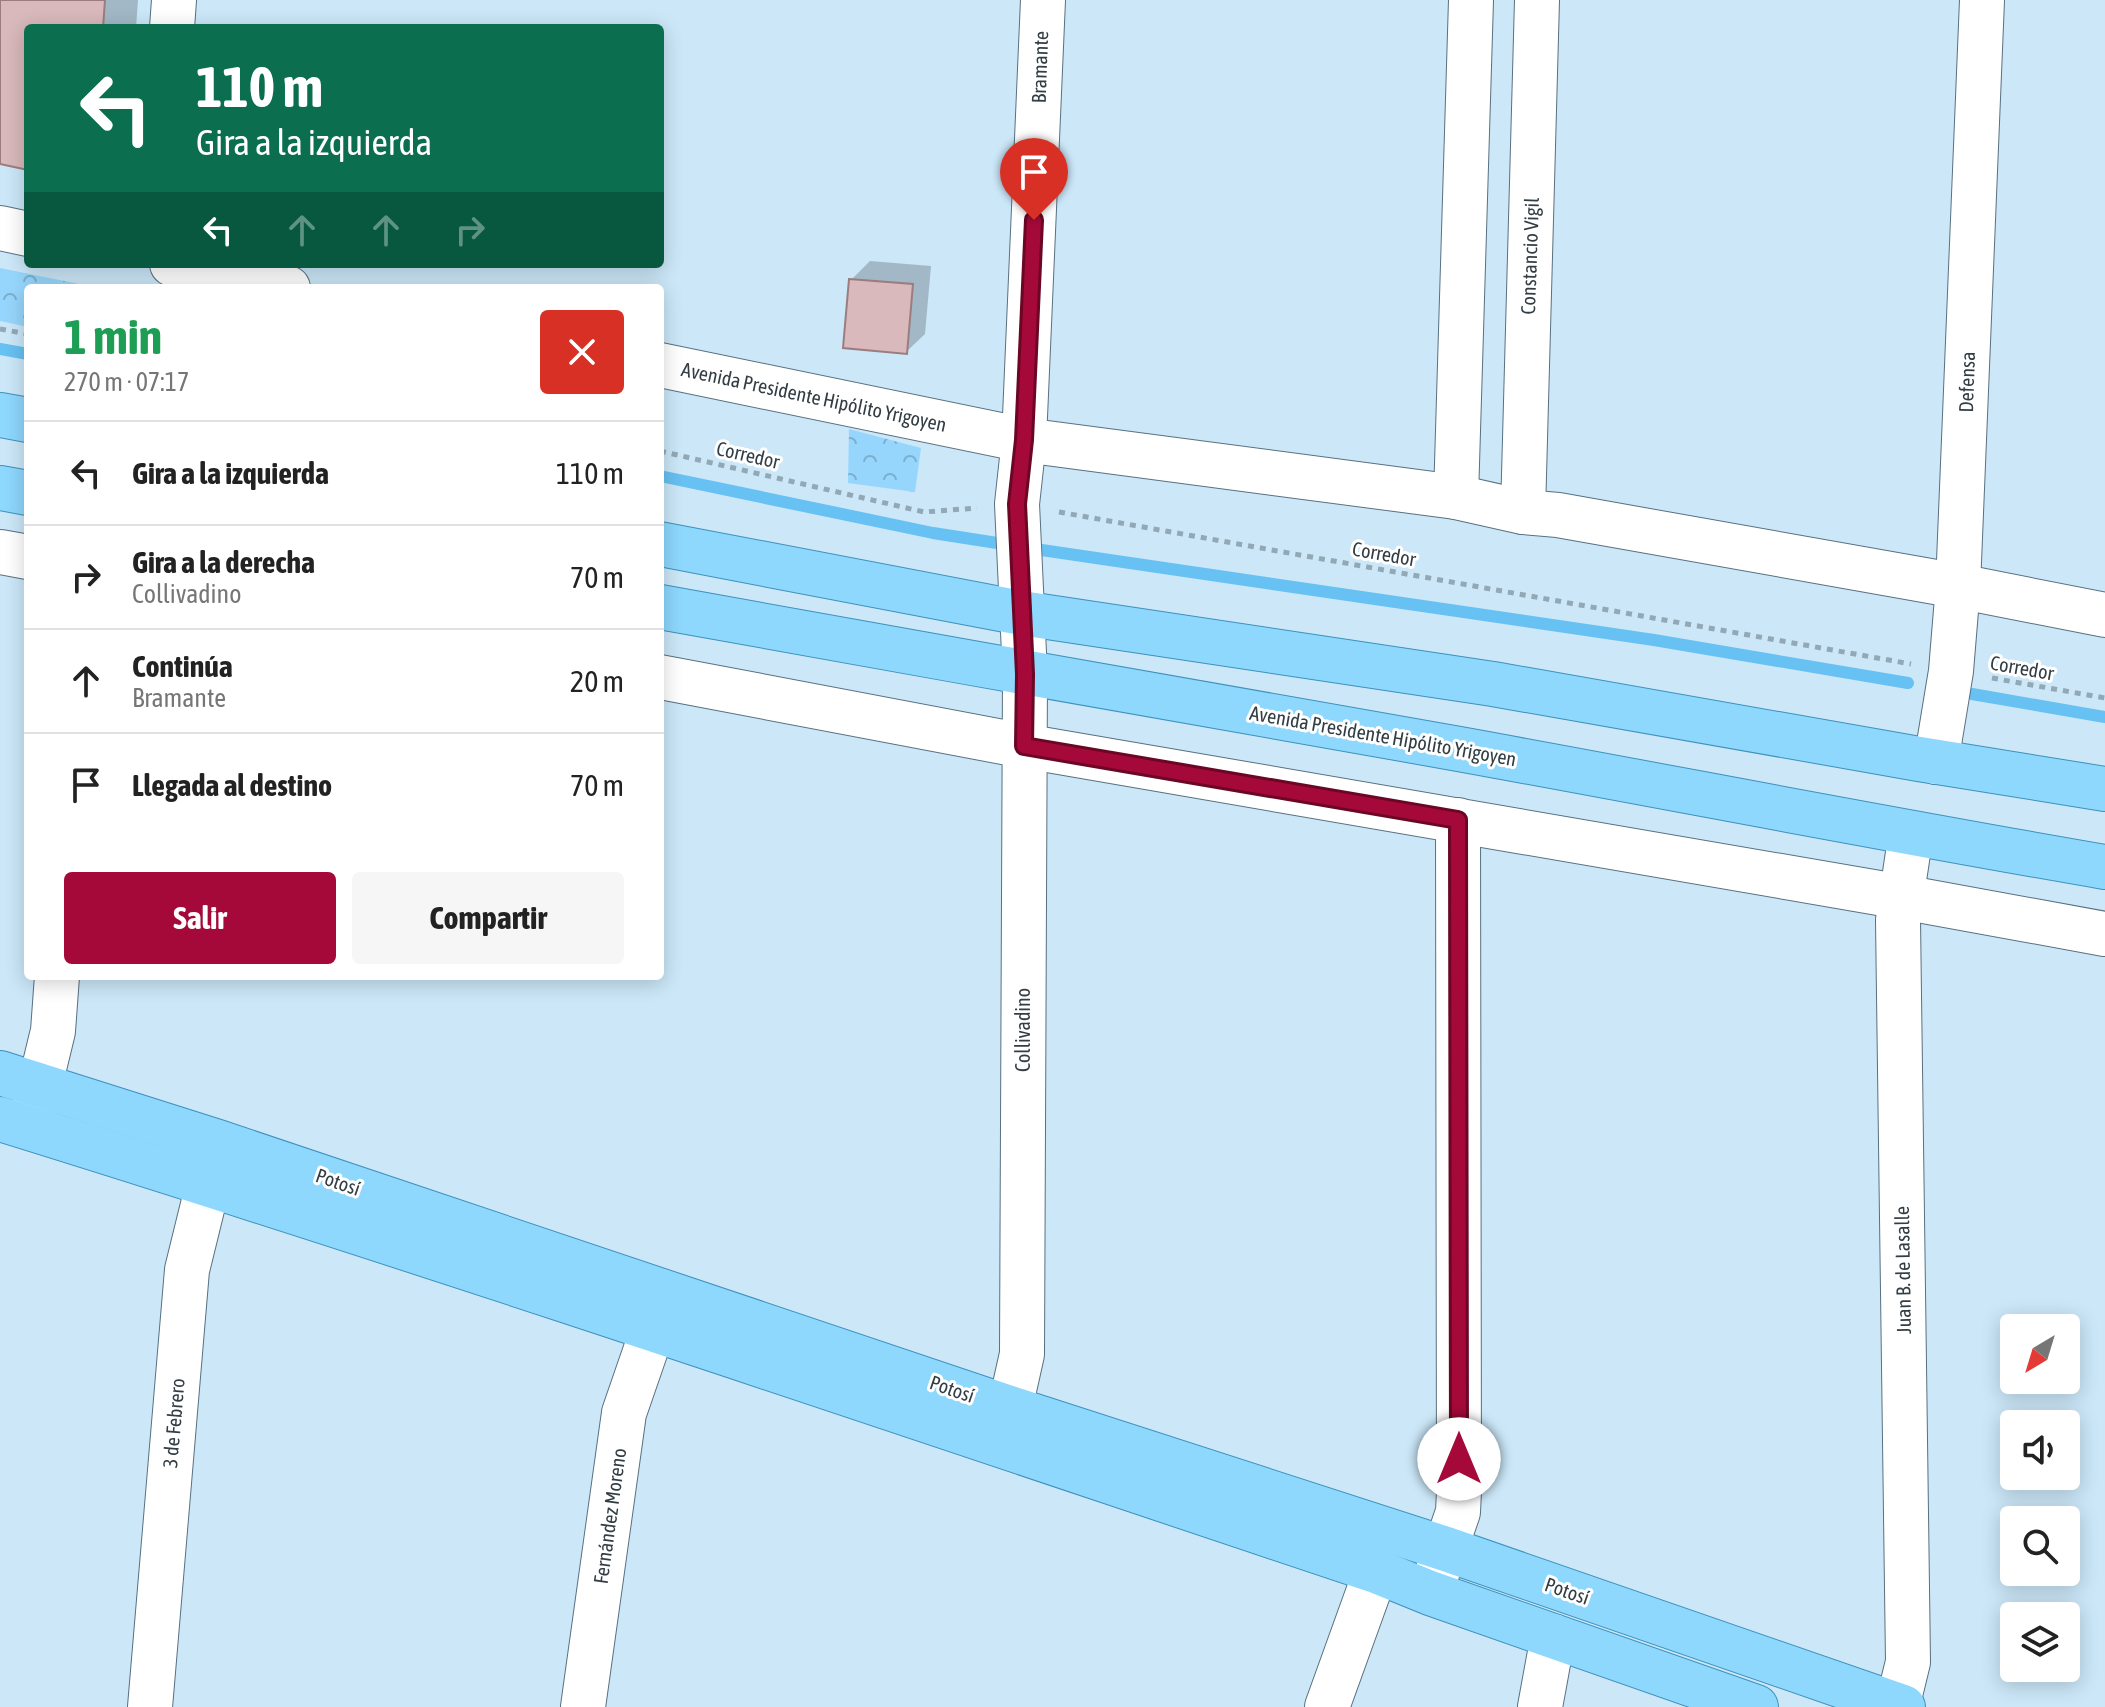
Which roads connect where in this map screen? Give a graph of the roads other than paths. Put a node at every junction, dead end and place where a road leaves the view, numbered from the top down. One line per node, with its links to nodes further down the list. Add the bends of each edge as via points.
1 (174, 0): 6 (street)
2 (1043, 0): 14 (street, Bramante)
3 (1471, 0): 17 (street)
4 (1537, 0): 18 (street, Constancio Vigil)
5 (1982, 0): 22 (street, Defensa)
6 (172, 24)
7 (0, 228): 8 (street)
8 (24, 233)
9 (191, 268): 10 (street)
10 (269, 284)
11 (664, 366): 14 (street, Avenida Presidente Hipólito Yrigoyen)
12 (0, 415): 13 (main road)
13 (24, 419)
14 (1024, 440): 17 (street, Avenida Presidente Hipólito Yrigoyen); 24 (street, Bramante, via 1017,513)
15 (0, 488): 16 (main road)
16 (24, 492)
17 (1456, 497): 18 (street, Avenida Presidente Hipólito Yrigoyen)
18 (1523, 512): 22 (street, Avenida Presidente Hipólito Yrigoyen)
19 (664, 545): 24 (main road)
20 (0, 552): 21 (street)
21 (24, 556)
22 (1958, 586): 25 (street, Avenida Presidente Hipólito Yrigoyen); 29 (street, Defensa)
23 (664, 608): 26 (main road, Avenida Presidente Hipólito Yrigoyen)
24 (1021, 613): 26 (street, Collivadino); 29 (main road, via 1493,684)
25 (2105, 615)
26 (1025, 674): 28 (street, Collivadino); 32 (main road, Avenida Presidente Hipólito Yrigoyen)
27 (664, 678): 28 (street)
28 (1024, 746): 31 (street); 41 (street, Collivadino, via 1022,1354)
29 (1936, 762): 30 (main road)
30 (2105, 789)
31 (1458, 820): 34 (street); 42 (street, via 1459,1491)
32 (1911, 833): 33 (main road, Avenida Presidente Hipólito Yrigoyen); 34 (street, Juan B. de Lasalle)
33 (2105, 867)
34 (1902, 897): 35 (street); 46 (street, Juan B. de Lasalle, via 1898,920 1908,1662)
35 (2105, 934)
36 (57, 980): 37 (street, via 53,1031)
37 (20, 1079): 38 (street); 39 (main road, Potosí)
38 (14, 1124): 39 (main road, Potosí)
39 (213, 1162): 40 (main road, Potosí); 41 (main road, Potosí); 47 (street, 3 de Febrero, via 187,1270)
40 (653, 1329): 41 (main road, Potosí); 48 (street, Fernández Moreno, via 624,1413)
41 (1003, 1426): 42 (main road, Potosí); 43 (main road, Potosí)
42 (1446, 1549): 44 (street); 46 (main road, Potosí)
43 (1376, 1571): 44 (main road, Potosí); 49 (street)
44 (1430, 1593): 45 (main road, Potosí)
45 (1553, 1636): 50 (street); 51 (main road, Potosí)
46 (1899, 1706)
47 (150, 1707)
48 (583, 1707)
49 (1327, 1707)
50 (1540, 1707)
51 (1756, 1707)

